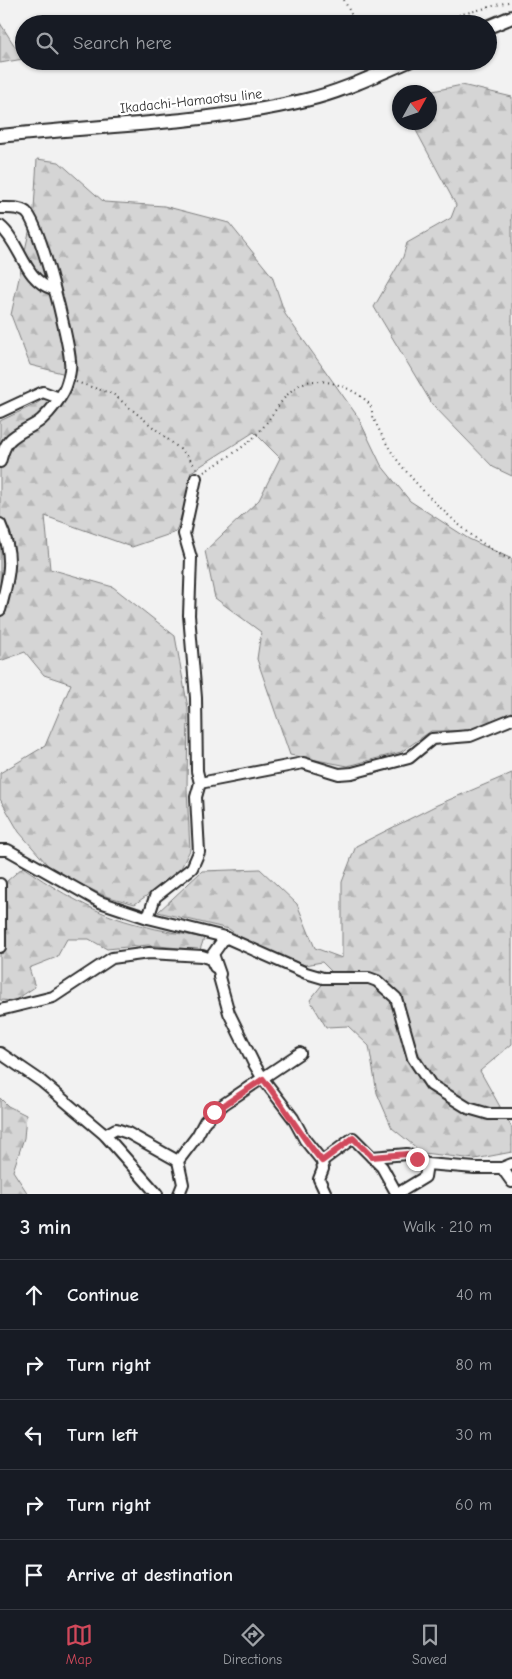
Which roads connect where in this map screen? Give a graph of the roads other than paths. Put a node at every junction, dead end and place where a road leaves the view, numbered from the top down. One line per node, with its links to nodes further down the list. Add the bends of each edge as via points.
1 (512, 17): 2 (main road)
2 (497, 23)
3 (385, 70): 4 (main road, Ikadachi-Hamaotsu line, via 307,100 261,109 199,118)
4 (0, 136)
5 (0, 208): 7 (street, via 26,212)
6 (0, 226): 7 (street, via 10,234 31,272 44,286)
7 (53, 289): 8 (street, via 71,363 68,380)
8 (59, 398): 9 (street, via 43,392); 10 (street, via 42,419 10,439)
9 (0, 412)
10 (0, 462)
11 (196, 478): 15 (street, via 184,534 191,558 188,616)
12 (0, 524): 13 (street, via 8,542 10,568)
13 (0, 610)
14 (512, 719): 15 (street, via 470,736 432,739 410,758 352,773 339,774 303,763)
15 (200, 784): 18 (street, via 196,797 199,852 192,868 155,896)
16 (0, 850): 18 (street, via 8,850 100,902)
17 (0, 884): 20 (street)
18 (148, 918): 19 (street)
19 (226, 936): 21 (street, via 213,954); 26 (street, via 306,973 323,978 369,978 377,981 396,998 413,1058 431,1085 468,1108 489,1114)
20 (0, 947)
21 (219, 977): 22 (street, via 211,959 202,956 149,953 112,958 53,997); 25 (street, via 229,1013)
22 (0, 1010)
23 (300, 1052): 25 (street)
24 (0, 1053): 27 (street, via 41,1081)
25 (263, 1079): 29 (street, via 224,1104 205,1121); 30 (street)
26 (512, 1114)
27 (105, 1135): 29 (street, via 116,1129 128,1133); 34 (street)
28 (372, 1157): 30 (street, via 353,1138); 31 (street, via 407,1154); 37 (street, via 382,1167)
29 (178, 1161): 35 (street, via 182,1184)
30 (322, 1161): 36 (street, via 318,1179)
31 (427, 1164): 32 (street); 37 (street, via 425,1177)
32 (507, 1166): 33 (street)
33 (512, 1182)
34 (156, 1194)
35 (179, 1194)
36 (326, 1194)
37 (397, 1194)

